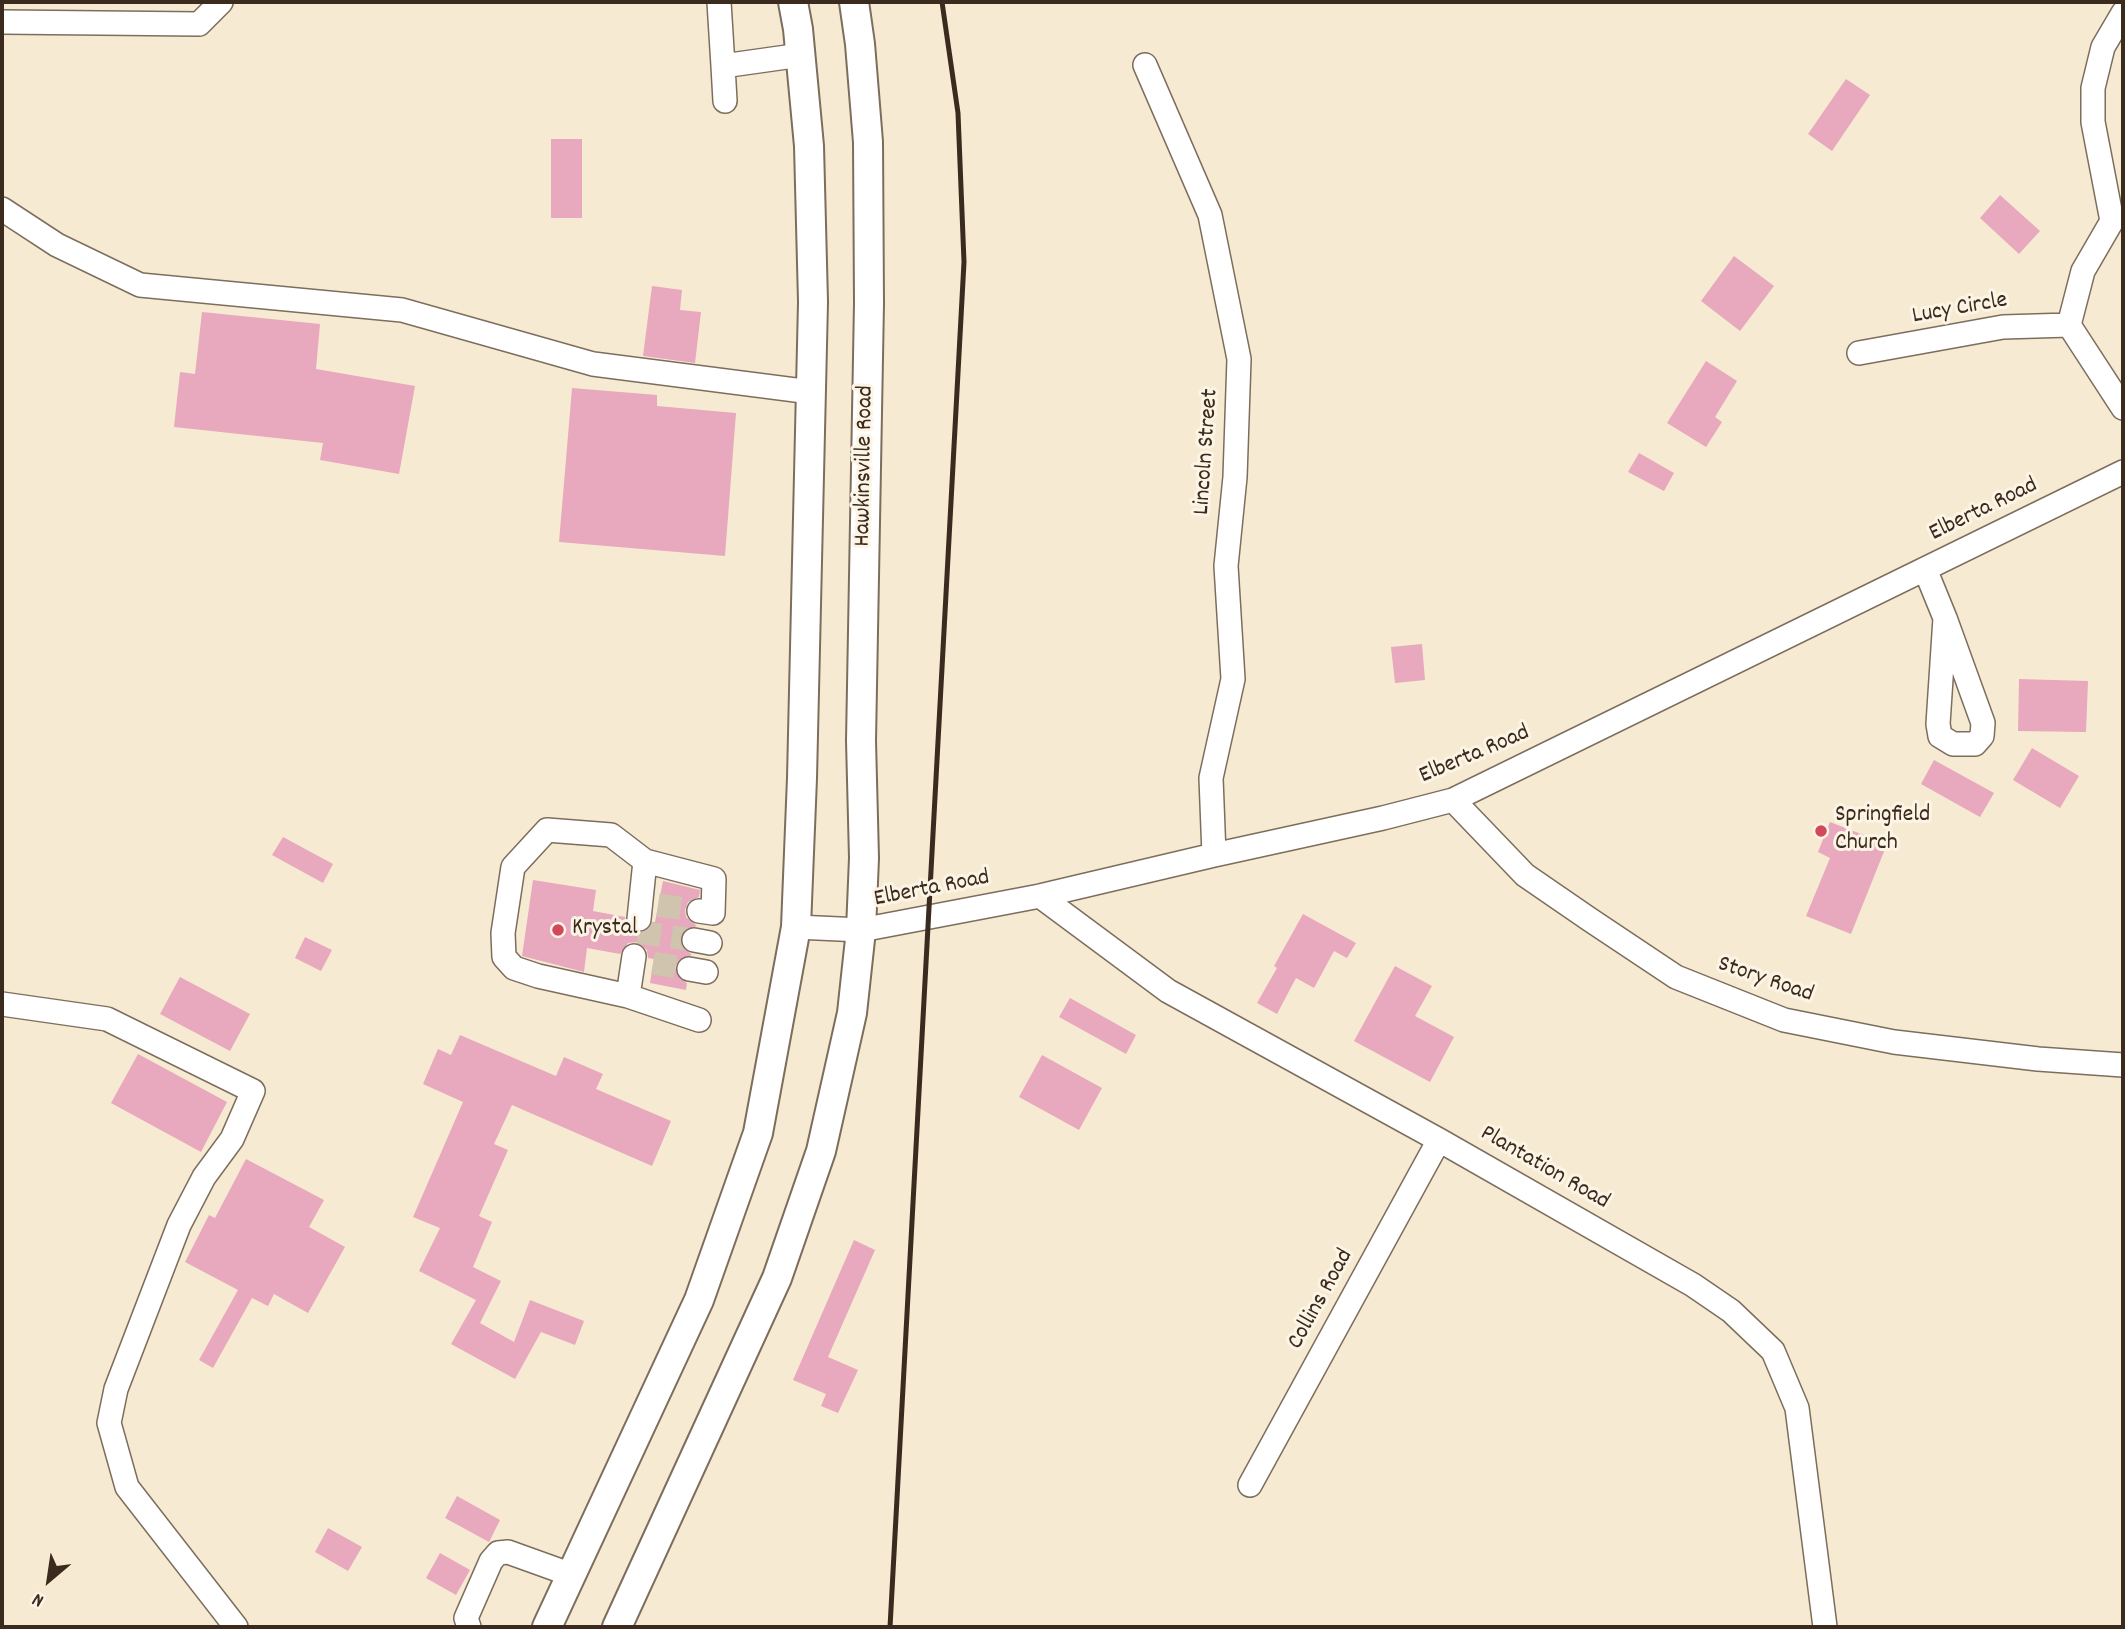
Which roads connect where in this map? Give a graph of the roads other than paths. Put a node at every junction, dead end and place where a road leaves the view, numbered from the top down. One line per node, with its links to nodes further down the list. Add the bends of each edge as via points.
1 (221, 2): 6 (street, via 199,24)
2 (719, 2): 9 (street)
3 (793, 2): 7 (main road)
4 (854, 2): 27 (main road, Hawkinsville Road, via 868,142)
5 (2123, 13): 12 (street, via 2103,47 2093,88 2093,122)
6 (2, 22)
7 (801, 55): 9 (street); 15 (main road, via 809,146)
8 (1145, 65): 21 (street, Lincoln Street, via 1210,215 1239,359 1226,566 1233,679 1211,778)
9 (723, 66): 10 (street)
10 (725, 101)
11 (2, 209): 15 (street, via 57,245 140,285 402,310 593,364)
12 (2118, 219): 13 (street, via 2083,271)
13 (2069, 325): 14 (street, Lucy Circle, via 2003,327); 16 (street)
14 (1859, 353)
15 (811, 392): 26 (main road)
16 (2123, 408)
17 (2123, 472): 18 (street, Elberta Road)
18 (1925, 569): 19 (street); 20 (street, Elberta Road)
19 (1945, 618): 19 (street, via 1983,723 1982,736 1975,744 1954,744 1940,736)
20 (1453, 800): 21 (street, Elberta Road); 32 (street, Story Road, via 1525,875 1676,977 1784,1020 1894,1042)
21 (1214, 855): 23 (street, Elberta Road)
22 (645, 861): 24 (street); 25 (street, via 714,879 713,913); 29 (street, via 611,835 547,830 513,867 503,933 504,957 514,968)
23 (1040, 896): 27 (street, Elberta Road); 33 (street, Plantation Road, via 1168,991)
24 (647, 909)
25 (699, 911)
26 (796, 928): 27 (street, Elberta Road); 35 (main road, via 758,1133 699,1300)
27 (861, 930): 39 (main road, Hawkinsville Road, via 837,1089 782,1266)
28 (640, 960): 29 (street)
29 (628, 996): 31 (street)
30 (2, 1004): 36 (street, via 107,1019 253,1091 232,1139 204,1177 180,1225 116,1389 109,1423 127,1487)
31 (699, 1020)
32 (2123, 1065)
33 (1439, 1140): 34 (street, Collins Road); 40 (street, Plantation Road, via 1693,1285 1731,1311 1773,1351 1797,1409)
34 (1250, 1485)
35 (572, 1575): 37 (street, via 508,1552 498,1553 466,1618); 38 (main road)
36 (236, 1627)
37 (469, 1627)
38 (547, 1627)
39 (617, 1627)
40 (1825, 1627)

